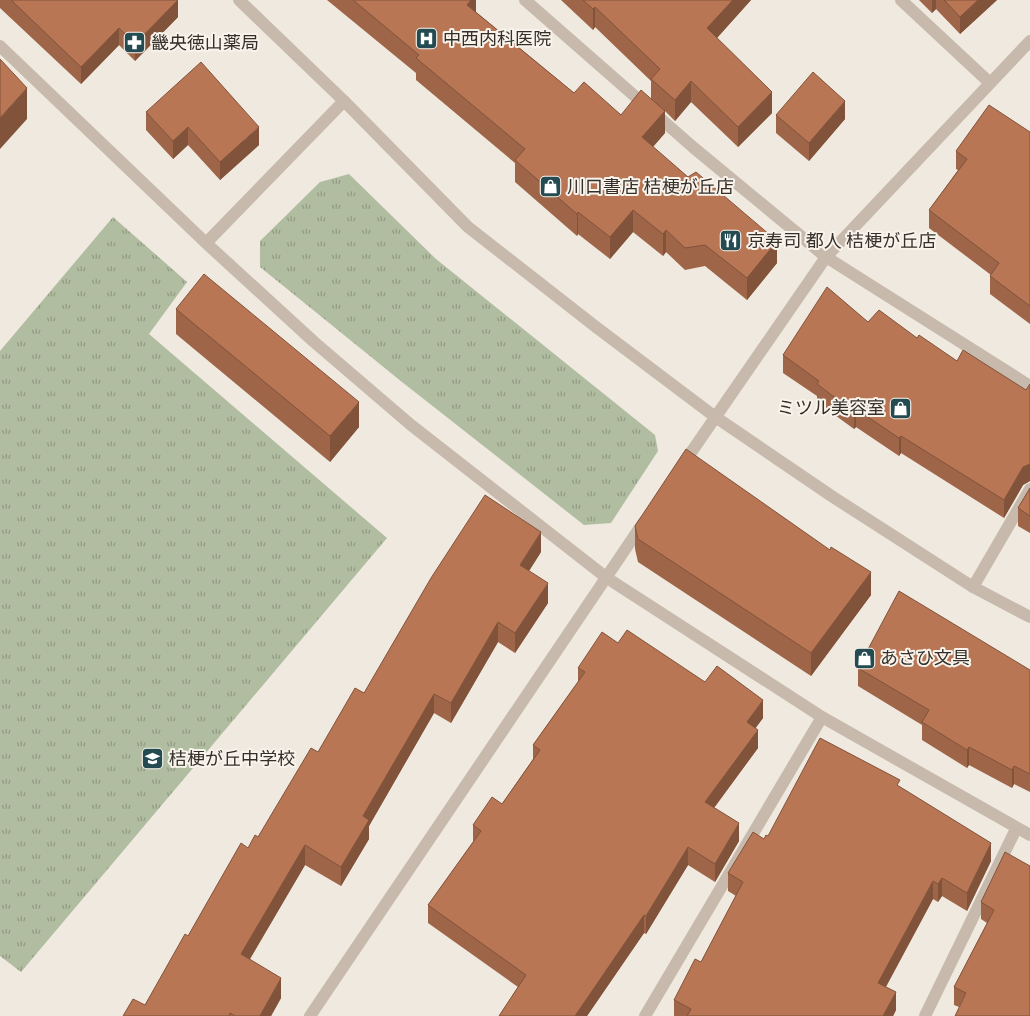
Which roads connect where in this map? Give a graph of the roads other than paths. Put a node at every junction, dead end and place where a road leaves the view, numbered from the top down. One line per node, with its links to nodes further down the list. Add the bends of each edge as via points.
1 (239, 0): 7 (street)
2 (525, 0): 9 (street, via 694,148)
3 (901, 0): 6 (street)
4 (1029, 42): 6 (street)
5 (0, 46): 8 (street)
6 (990, 83): 9 (street)
7 (344, 101): 8 (street); 11 (street, via 468,227)
8 (206, 244): 15 (street, via 411,425)
9 (826, 257): 10 (street); 11 (street)
10 (1030, 386)
11 (714, 416): 12 (street); 16 (street)
12 (671, 481)
13 (1030, 489): 16 (street)
14 (650, 513): 15 (street)
15 (607, 578): 18 (street); 21 (street)
16 (973, 587): 17 (street)
17 (1030, 616)
18 (822, 717): 19 (street); 22 (street)
19 (1016, 829): 20 (street); 23 (street)
20 (1030, 835)
21 (310, 1016)
22 (646, 1016)
23 (925, 1016)

